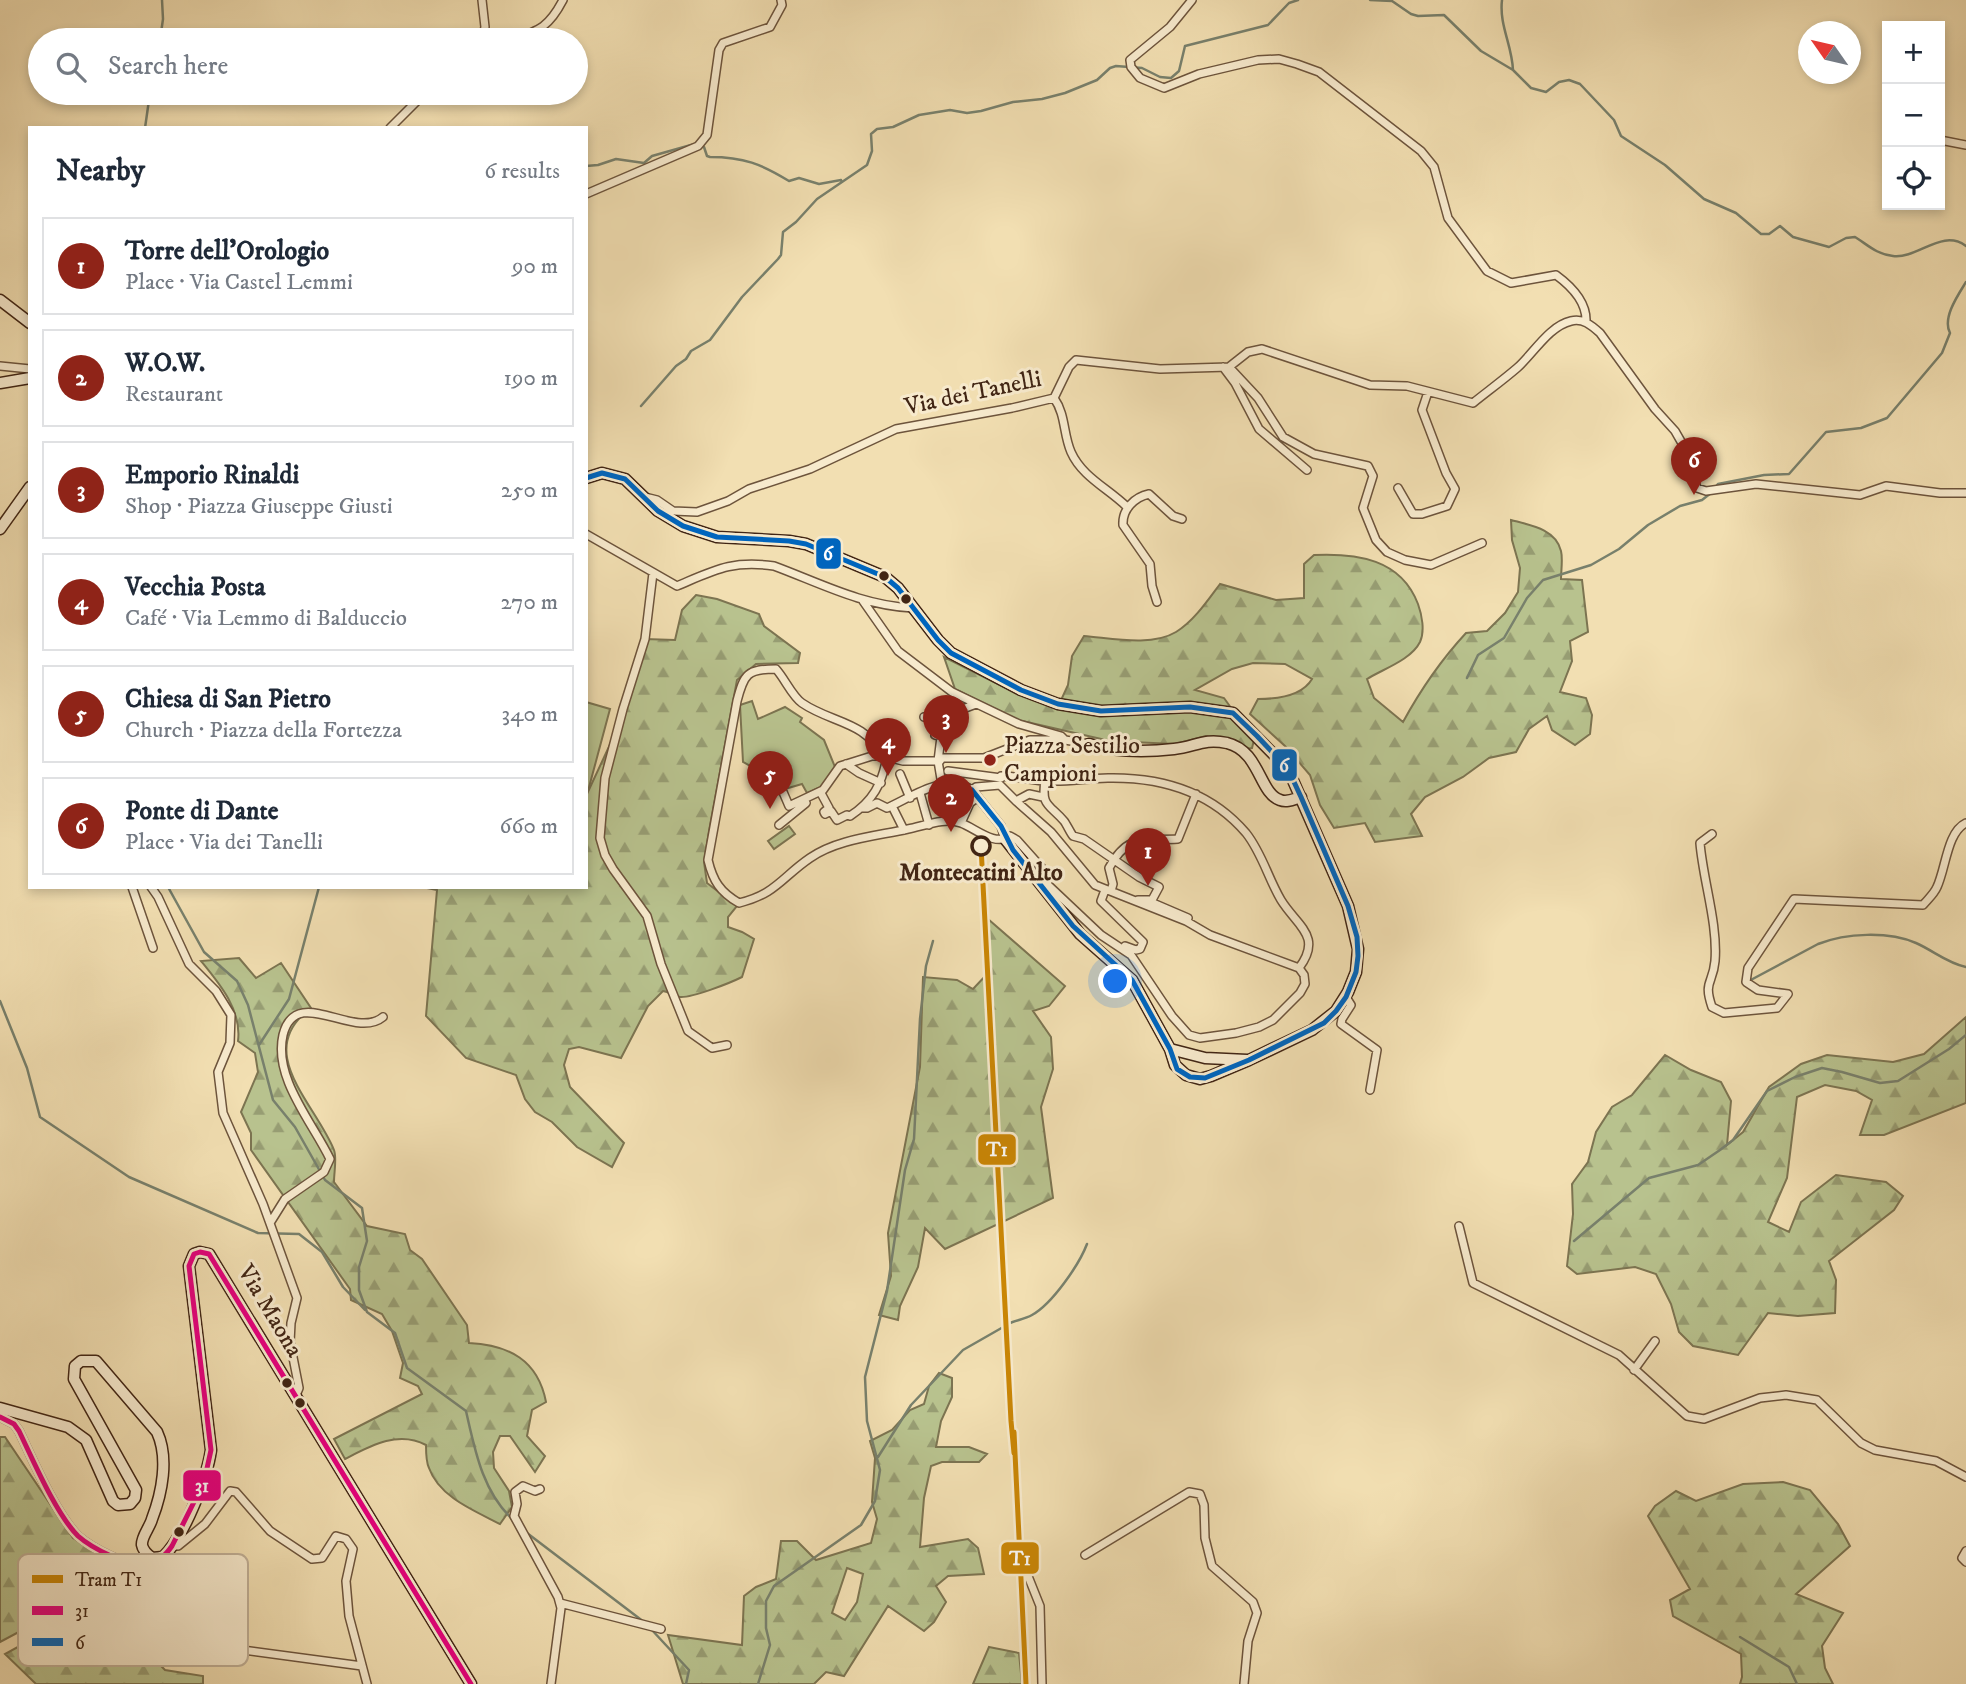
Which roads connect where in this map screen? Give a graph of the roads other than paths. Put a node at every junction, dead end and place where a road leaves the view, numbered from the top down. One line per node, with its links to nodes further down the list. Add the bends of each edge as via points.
1 (482, 0): 5 (street)
2 (563, 0): 6 (street)
3 (782, 0): 11 (street, via 770,27 723,43 707,135 698,146)
4 (1192, 0): 14 (street, via 1170,27 1130,61 1140,78 1169,88 1199,74 1258,60 1279,60 1319,72 1421,151 1434,167 1448,218 1487,271 1511,284 1556,275 1581,301)
5 (485, 28)
6 (543, 28)
7 (413, 105): 8 (street)
8 (392, 126)
9 (1945, 141): 10 (street)
10 (1966, 145)
11 (588, 193)
12 (0, 300): 13 (street)
13 (28, 321)
14 (1586, 322): 20 (street, Via dei Tanelli, via 1564,323 1473,402); 26 (street, via 1600,333 1675,432 1691,459 1697,488 1756,484 1860,495 1886,486)
15 (0, 366): 17 (street)
16 (1226, 367): 20 (street, Via dei Tanelli, via 1248,352 1262,349 1370,385); 21 (street, Via dei Tanelli, via 1160,369 1076,360); 22 (street, via 1259,429); 32 (street, via 1258,398 1283,437 1314,454 1368,466 1373,476 1363,508 1376,540 1387,552 1431,565)
17 (28, 369)
18 (28, 378): 19 (street)
19 (0, 383)
20 (1428, 392): 24 (street, via 1422,410 1455,489 1447,506 1413,514)
21 (1054, 398): 27 (street, Via dei Tanelli, via 896,429 696,512 673,511); 28 (street, via 1072,455 1087,474)
22 (1307, 470)
23 (588, 477): 27 (street, via 602,473 625,480)
24 (1398, 488)
25 (28, 490): 30 (street)
26 (1966, 493)
27 (645, 497): 36 (street, via 683,526 718,537 806,544 885,578)
28 (1127, 507): 29 (street, via 1149,494); 35 (street, via 1123,524 1150,564)
29 (1182, 519)
30 (0, 529)
31 (588, 535): 33 (street)
32 (1482, 543)
33 (653, 573): 34 (street, via 677,586 735,564 774,566); 82 (street, via 646,639 606,778 600,838 613,869 648,916 688,1031 712,1048)
34 (863, 601): 36 (street); 37 (street, via 898,651 952,692)
35 (1157, 601)
36 (913, 608): 58 (street, via 951,653 1058,704 1101,711 1190,708 1233,713 1288,769)
37 (976, 704): 39 (street); 40 (street)
38 (924, 717): 39 (street)
39 (939, 718): 43 (street, via 935,735 941,737)
40 (1065, 740): 41 (street); 43 (street, via 1030,740 984,758)
41 (1089, 744): 58 (street, via 1122,750 1176,749 1206,741 1230,744 1250,756 1274,797 1289,801)
42 (884, 756): 43 (street); 44 (street); 49 (street); 67 (street, via 865,731 799,702 776,669 748,674 737,701 721,783 708,860 713,879 725,895 739,903 758,899 831,846)
43 (939, 761): 50 (street)
44 (846, 764): 49 (street); 51 (street, via 840,765)
45 (948, 771): 48 (street)
46 (900, 774): 59 (street)
47 (1045, 781): 48 (street); 55 (street, via 1129,778 1162,781); 57 (street)
48 (1003, 782): 54 (street, via 976,787); 60 (street)
49 (881, 783): 62 (street)
50 (942, 785): 53 (street); 54 (street, via 970,788)
51 (826, 786): 52 (street, via 789,806); 56 (street)
52 (783, 792)
53 (920, 793): 59 (street); 66 (street)
54 (975, 793): 64 (street); 69 (street)
55 (1196, 794): 70 (street, via 1178,839 1131,841); 79 (street, via 1227,812 1248,835 1281,899 1307,932 1310,942)
56 (822, 795): 62 (street, via 829,808 825,814 831,811 837,820); 65 (street)
57 (1043, 797): 60 (street, via 1029,794); 70 (street, via 1073,836)
58 (1301, 797): 80 (street, via 1357,937 1356,972)
59 (910, 798): 61 (street)
60 (1016, 801): 73 (street, via 1051,832 1095,885)
61 (892, 806): 62 (street, via 877,803); 67 (street)
62 (863, 808)
63 (1966, 822): 68 (street, via 1950,841 1936,891 1923,905 1794,899 1748,968 1746,982 1758,990 1788,994 1777,1008 1724,1013 1712,1007 1706,991 1716,945 1700,843)
64 (961, 823): 66 (street, via 952,820); 69 (street, via 994,839)
65 (779, 825)
66 (929, 825): 67 (street)
67 (904, 830)
68 (1712, 834)
69 (1005, 839): 76 (street, via 1010,836 1017,841 1042,868 1048,885); 83 (street, via 1080,934 1132,980)
70 (1114, 859): 73 (street, via 1108,871 1113,884); 75 (street, via 1159,887)
71 (133, 889): 78 (street)
72 (152, 889): 86 (street, via 189,964 216,991 231,1015 230,1043 218,1072 223,1113)
73 (1108, 890): 74 (street); 76 (street, via 1101,901 1140,938 1140,949 1130,949)
74 (1128, 898): 75 (street); 77 (street)
75 (1152, 900): 77 (street)
76 (1087, 921): 79 (street, via 1131,955 1172,1016 1189,1035 1200,1038 1273,1020 1305,984)
77 (1202, 930): 79 (street)
78 (153, 948)
79 (1300, 968)
80 (1346, 997): 84 (street, via 1318,1027); 85 (street, via 1351,1005 1341,1024 1377,1050)
81 (383, 1017): 86 (street, via 356,1023 310,1012 290,1020 283,1036 289,1089 330,1160 324,1172 285,1199)
82 (727, 1045)
83 (1170, 1049): 84 (street, via 1205,1058); 84 (street, via 1177,1069 1197,1079)
84 (1249, 1060)
85 (1370, 1090)
86 (270, 1223): 90 (street, via 297,1298 290,1342 299,1388)
87 (1459, 1226): 89 (street, via 1473,1283 1619,1355)
88 (1655, 1341): 89 (street)
89 (1634, 1370): 93 (street, via 1687,1416 1704,1419 1760,1398 1786,1395 1817,1400 1861,1443 1875,1450 1936,1461)
90 (296, 1395): 95 (street, Via Maona, via 213,1258 202,1252 194,1254 189,1266 211,1450 204,1482); 108 (street, Via Maona)
91 (0, 1408): 99 (street, via 68,1427 86,1440 113,1501 130,1504 136,1490 74,1379 75,1366 82,1361 96,1361 103,1367 163,1445 158,1502 142,1543)
92 (0, 1417): 98 (street, via 14,1424 69,1525 79,1537)
93 (1966, 1477)
94 (540, 1489): 103 (street, via 523,1486 515,1492 514,1516)
95 (172, 1546): 100 (street); 106 (street, via 205,1524 230,1491 236,1492 270,1531 312,1559 320,1559 334,1537 342,1536 353,1549 346,1581 349,1616)
96 (1024, 1550): 110 (street, via 1040,1606)
97 (1966, 1551): 102 (street, via 1962,1558)
98 (108, 1554)
99 (147, 1554)
100 (165, 1554)
101 (1085, 1555): 111 (street, via 1189,1492 1200,1494 1212,1566 1253,1602 1257,1613 1248,1640)
102 (1966, 1562)
103 (560, 1603): 104 (street); 109 (street)
104 (661, 1629)
105 (248, 1651): 106 (street)
106 (362, 1666): 107 (street)
107 (367, 1684)
108 (471, 1684)
109 (551, 1684)
110 (1042, 1684)
111 (1244, 1684)

